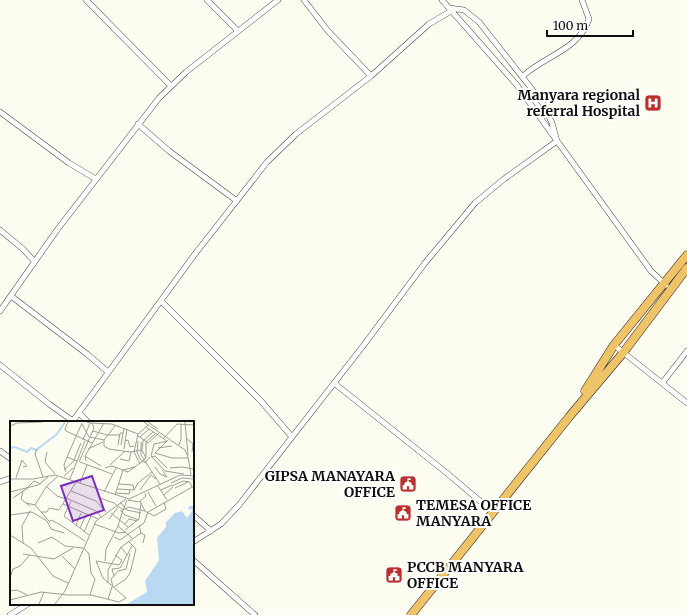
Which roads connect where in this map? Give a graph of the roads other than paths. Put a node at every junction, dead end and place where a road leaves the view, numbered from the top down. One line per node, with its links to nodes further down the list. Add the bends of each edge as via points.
1 (86, 0): 11 (street)
2 (207, 0): 8 (street)
3 (278, 0): 8 (street)
4 (304, 0): 9 (street, via 328,31)
5 (582, 0): 10 (street, via 589,19 579,38 556,55 531,68)
6 (444, 1): 7 (street)
7 (450, 9): 9 (street); 10 (street, via 464,10 472,15); 14 (street, via 516,84)
8 (238, 31): 11 (street)
9 (370, 76): 16 (street, via 289,140 267,162)
10 (523, 76): 14 (street, via 542,102)
11 (170, 85): 13 (street)
12 (0, 112): 15 (street, via 69,163)
13 (138, 124): 15 (street); 16 (street, via 169,151)
14 (558, 141): 21 (street, via 651,271); 32 (street, via 475,203 424,263)
15 (96, 179): 19 (street)
16 (238, 201): 24 (street)
17 (0, 230): 19 (street)
18 (687, 255): 21 (highway)
19 (34, 262): 23 (street)
20 (687, 268): 22 (highway)
21 (664, 284): 22 (street); 26 (highway)
22 (671, 290): 28 (highway)
23 (12, 296): 25 (street); 30 (street)
24 (161, 301): 30 (street); 38 (street, via 261,401)
25 (0, 311)
26 (614, 345): 28 (street); 35 (highway)
27 (687, 350): 31 (street)
28 (623, 353): 31 (street); 35 (highway)
29 (0, 365): 36 (street)
30 (108, 372): 34 (street)
31 (663, 382): 33 (street)
32 (334, 384): 38 (street); 43 (street)
33 (687, 403)
34 (78, 413): 36 (street); 37 (street)
35 (569, 417): 43 (highway)
36 (72, 421)
37 (87, 421)
38 (292, 437): 45 (street, via 229,517)
39 (0, 451): 40 (street)
40 (10, 458)
41 (10, 478): 42 (street)
42 (0, 482)
43 (493, 512): 51 (highway)
44 (194, 515): 45 (street)
45 (211, 531): 46 (street)
46 (194, 541)
47 (194, 561): 49 (street)
48 (26, 605): 50 (street)
49 (251, 614)
50 (10, 615)
51 (411, 615)

